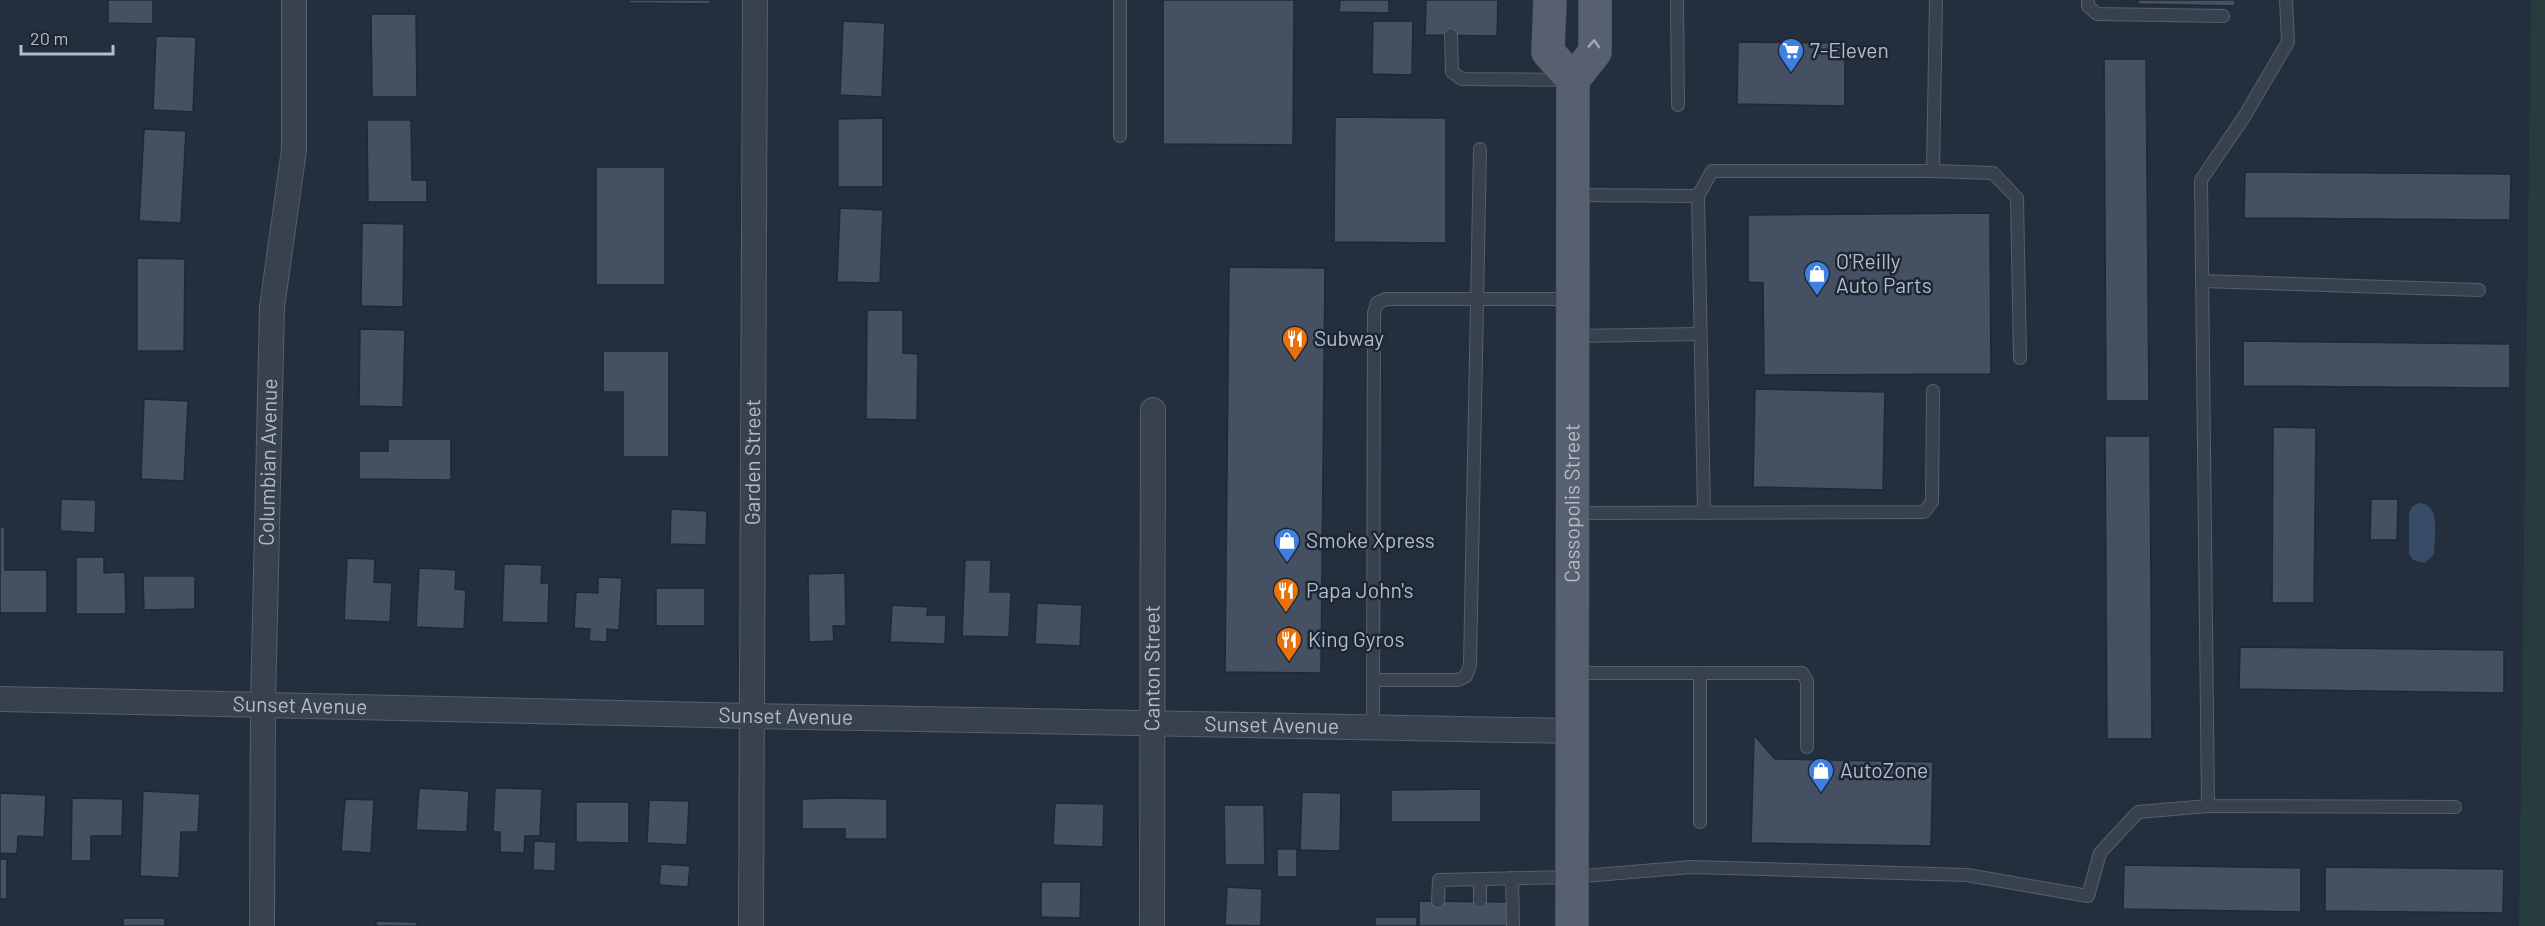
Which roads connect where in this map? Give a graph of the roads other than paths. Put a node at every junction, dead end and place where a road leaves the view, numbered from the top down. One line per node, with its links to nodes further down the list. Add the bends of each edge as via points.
1 (294, 0): 34 (street, Columbian Avenue, via 294,150 272,306)
2 (755, 0): 35 (street, Garden Street)
3 (1120, 0): 14 (lane)
4 (1550, 0): 12 (main road, via 1548,52)
5 (1595, 0): 12 (main road, one-way to 5, via 1595,52)
6 (1677, 0): 13 (lane)
7 (1936, 0): 16 (lane)
8 (2088, 0): 10 (lane, via 2088,6 2097,14)
9 (2286, 0): 19 (lane, via 2288,42 2244,117 2200,180)
10 (2223, 16)
11 (1451, 35): 12 (lane, via 1452,72 1462,79)
12 (1573, 80): 17 (main road, Cassopolis Street)
13 (1678, 105)
14 (1120, 136)
15 (1480, 149): 21 (lane)
16 (1933, 171): 18 (lane, via 1712,171); 25 (lane, via 1993,173 2017,198)
17 (1573, 195): 18 (lane); 22 (main road, Cassopolis Street)
18 (1698, 196): 23 (lane)
19 (2202, 281): 20 (lane); 40 (lane)
20 (2479, 290)
21 (1477, 299): 22 (lane); 32 (lane, via 1470,665 1466,676 1458,680); 32 (lane, via 1386,299 1377,303)
22 (1573, 299): 24 (main road, Cassopolis Street)
23 (1700, 334): 24 (lane); 29 (lane)
24 (1573, 336): 28 (main road, Cassopolis Street)
25 (2020, 358)
26 (1933, 391): 29 (lane, via 1932,502 1924,512)
27 (1153, 410): 36 (street, Canton Street)
28 (1572, 513): 29 (lane); 30 (main road, Cassopolis Street)
29 (1704, 513)
30 (1572, 673): 31 (lane); 38 (main road, Cassopolis Street)
31 (1700, 673): 39 (lane, via 1802,673 1807,681); 42 (lane)
32 (1373, 680): 37 (lane)
33 (0, 699): 34 (street, Sunset Avenue)
34 (263, 705): 35 (street, Sunset Avenue); 48 (street, Columbian Avenue)
35 (753, 716): 36 (street, Sunset Avenue); 49 (street, Garden Street)
36 (1153, 723): 37 (street, Sunset Avenue); 50 (street, Canton Street)
37 (1373, 727): 38 (street, Sunset Avenue)
38 (1572, 731): 43 (main road, Cassopolis Street)
39 (1807, 747)
40 (2208, 806): 41 (lane); 43 (lane, via 2138,812 2100,853 2088,896 1955,874 1691,867)
41 (2455, 807)
42 (1700, 822)
43 (1572, 877): 44 (lane); 52 (main road, Cassopolis Street)
44 (1512, 878): 45 (lane); 51 (lane)
45 (1480, 879): 46 (lane, via 1439,880); 47 (lane)
46 (1438, 901)
47 (1480, 901)
48 (262, 926)
49 (751, 926)
50 (1152, 926)
51 (1513, 926)
52 (1572, 926)

